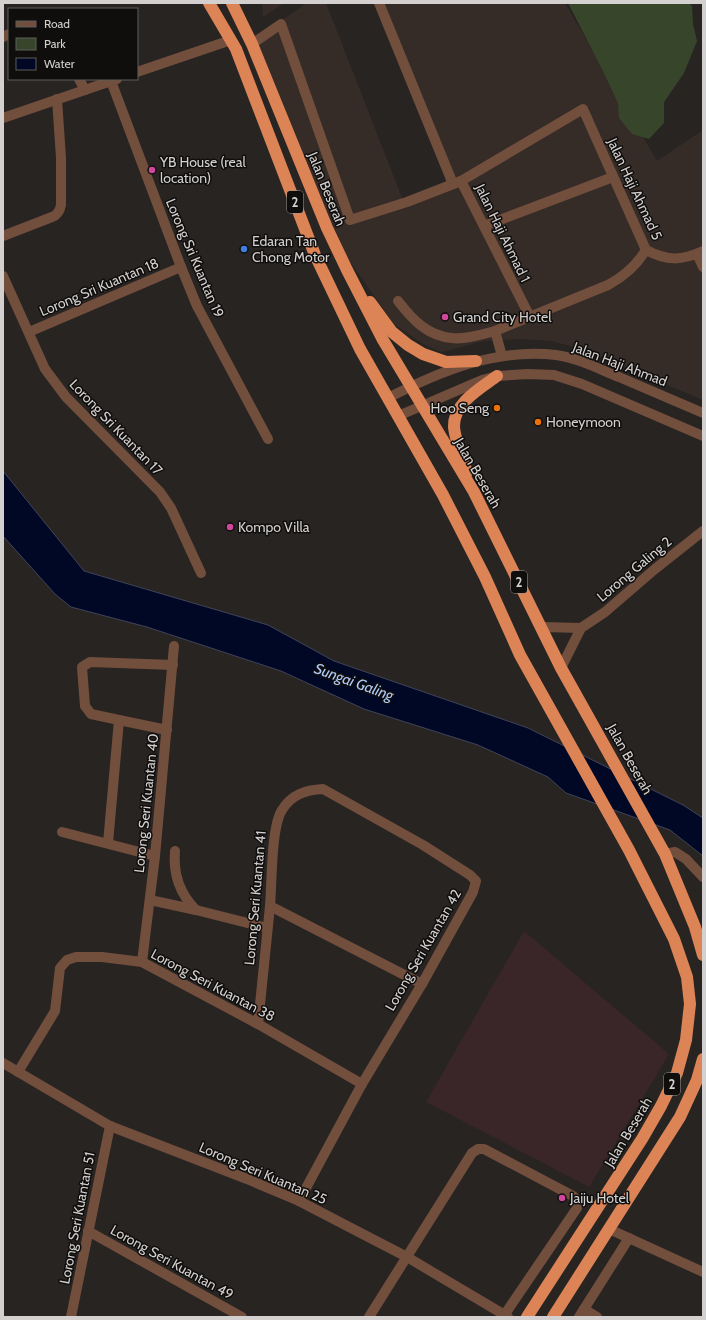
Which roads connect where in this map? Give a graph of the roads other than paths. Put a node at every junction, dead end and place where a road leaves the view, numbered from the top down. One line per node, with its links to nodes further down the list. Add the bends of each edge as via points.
1 (209, 3): 4 (highway, 2)
2 (232, 3): 5 (highway, Jalan Beserah / 2)
3 (379, 3): 14 (street)
4 (231, 40): 6 (street); 31 (highway, 2, via 316,255 360,349)
5 (252, 44): 14 (street, via 280,24 350,220 407,202); 21 (highway, Jalan Beserah / 2, via 326,228)
6 (138, 72)
7 (80, 80): 9 (street)
8 (114, 80): 9 (street); 19 (street, Lorong Sri Kuantan 19)
9 (85, 90): 10 (street)
10 (57, 99): 12 (street); 16 (street, via 61,205 56,216)
11 (583, 109): 13 (street, Jalan Haji Ahmad 5); 14 (street, Jalan Haji Ahmad 1)
12 (3, 118)
13 (614, 177): 15 (street); 17 (street, Jalan Haji Ahmad 5)
14 (457, 182): 15 (street, Jalan Haji Ahmad 1)
15 (484, 226): 24 (street, Jalan Haji Ahmad 1)
16 (3, 236)
17 (646, 250): 18 (street, Jalan Haji Ahmad 5, via 668,258 687,258); 24 (street, via 631,270 621,278)
18 (700, 253): 20 (street)
19 (181, 267): 26 (street, Lorong Sri Kuantan 18); 36 (street, Lorong Sri Kuantan 19, via 200,313)
20 (703, 267)
21 (347, 270): 28 (highway, via 392,332 408,345 423,354 446,362); 30 (highway, Jalan Beserah / 2)
22 (3, 276): 26 (street, Lorong Sri Kuantan 17)
23 (398, 301): 25 (street, via 411,318 432,334 453,338)
24 (530, 317): 25 (street)
25 (495, 331): 27 (street)
26 (29, 332): 39 (street, Lorong Sri Kuantan 17, via 45,369 66,397 160,492 171,508)
27 (502, 356): 28 (street, Jalan Haji Ahmad); 33 (street, Jalan Haji Ahmad, via 557,356 589,365)
28 (476, 361): 30 (street, Jalan Haji Ahmad)
29 (497, 376): 32 (street); 35 (street, via 554,376 582,384); 37 (highway, via 466,400 457,412 454,426)
30 (410, 386): 31 (street, Jalan Haji Ahmad); 32 (highway, Jalan Beserah / 2)
31 (388, 398): 34 (highway, Jalan Beserah)
32 (422, 406): 34 (street); 37 (highway, Jalan Beserah / 2)
33 (703, 413)
34 (398, 416): 80 (highway, Jalan Beserah / 2, via 443,495 485,577 520,656 617,828 674,939 687,977 690,1004 686,1040 677,1073 638,1145)
35 (703, 436)
36 (268, 439)
37 (474, 492): 40 (highway, Jalan Beserah / 2)
38 (703, 531): 41 (street, Lorong Galing 2, via 605,612)
39 (201, 574)
40 (542, 627): 41 (street); 44 (highway, Jalan Beserah / 2)
41 (581, 628): 44 (street, Lorong Galing 2)
42 (174, 646): 43 (street, Lorong Seri Kuantan 40)
43 (173, 665): 45 (street, via 90,662 82,668 86,706 89,711 92,714); 46 (street, Lorong Seri Kuantan 40)
44 (561, 668): 51 (highway, Jalan Beserah / 2)
45 (119, 720): 46 (street); 49 (street)
46 (167, 730): 52 (street, Lorong Seri Kuantan 40)
47 (309, 790): 55 (street, Lorong Seri Kuantan 41, via 293,797 281,810 276,824); 61 (street, Lorong Seri Kuantan 42, via 322,789 423,845 476,881 473,892)
48 (62, 832): 49 (street)
49 (108, 843): 52 (street)
50 (175, 851): 56 (street, via 174,865 181,889)
51 (664, 854): 53 (street, via 675,852); 57 (highway, Jalan Beserah / 2)
52 (155, 856): 54 (street, Lorong Seri Kuantan 40)
53 (703, 877)
54 (150, 900): 56 (street); 60 (street, Lorong Seri Kuantan 40)
55 (270, 906): 58 (street, Lorong Seri Kuantan 41); 61 (street)
56 (196, 910): 58 (street)
57 (699, 925): 59 (highway, Jalan Beserah / 2)
58 (268, 928): 62 (street, Lorong Seri Kuantan 41)
59 (703, 955)
60 (142, 962): 62 (street, Lorong Seri Kuantan 38); 65 (street, Lorong Seri Kuantan 38, via 76,957 67,960 60,968 55,1011)
61 (422, 984): 66 (street, Lorong Seri Kuantan 42)
62 (258, 1024): 66 (street, Lorong Seri Kuantan 38)
63 (703, 1059): 69 (highway, 2, via 697,1080 680,1117)
64 (3, 1063): 65 (street, Lorong Seri Kuantan 25)
65 (18, 1072): 67 (street, Lorong Seri Kuantan 25)
66 (362, 1084): 68 (street, Lorong Seri Kuantan 42)
67 (110, 1126): 68 (street, Lorong Seri Kuantan 25); 70 (street, Lorong Seri Kuantan 51)
68 (299, 1201): 72 (street, Lorong Seri Kuantan 25)
69 (610, 1229): 71 (street); 81 (highway, 2)
70 (88, 1231): 74 (street, Lorong Seri Kuantan 49); 77 (street, Lorong Seri Kuantan 51)
71 (629, 1238): 73 (street); 75 (street)
72 (407, 1257): 76 (street, Lorong Seri Kuantan 25); 76 (street, via 472,1153 478,1149 484,1149 573,1196 578,1201 578,1208); 79 (street)
73 (703, 1272)
74 (226, 1313): 78 (street, Lorong Seri Kuantan 49)
75 (581, 1313): 82 (street)
76 (505, 1316)
77 (72, 1317)
78 (242, 1317)
79 (369, 1317)
80 (527, 1317)
81 (553, 1317)
82 (596, 1317)

